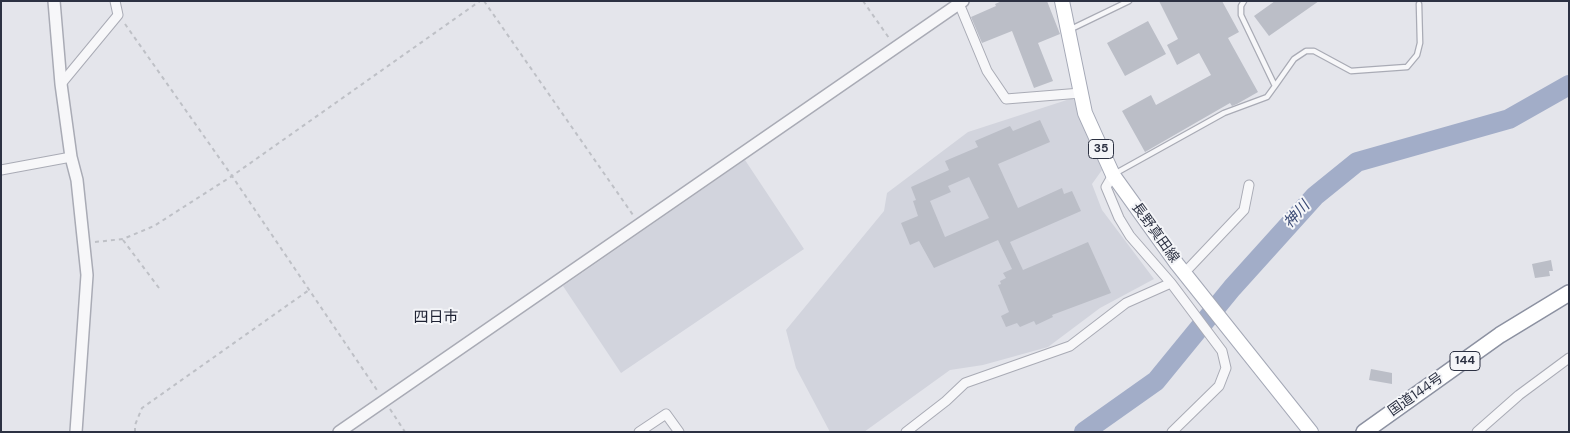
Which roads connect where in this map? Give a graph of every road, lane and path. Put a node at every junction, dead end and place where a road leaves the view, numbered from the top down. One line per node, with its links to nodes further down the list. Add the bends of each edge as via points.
1 (54, 1): 13 (street)
2 (115, 1): 10 (street)
3 (482, 1): 19 (path); 21 (path)
4 (863, 1): 12 (path)
5 (1062, 1): 11 (main road, 長野真田線 / 35)
6 (1129, 1): 11 (lane)
7 (1244, 1): 14 (lane, via 1241,15)
8 (960, 2): 12 (street); 15 (street, via 987,71 1006,99)
9 (1419, 4): 14 (lane, via 1420,43 1417,55 1407,67 1351,71 1314,51 1306,51 1294,59)
10 (118, 14): 13 (street); 19 (path)
11 (1068, 31): 15 (main road, 長野真田線 / 35)
12 (895, 47): 21 (street)
13 (61, 84): 16 (street)
14 (1276, 86): 18 (lane, via 1267,97 1224,113)
15 (1081, 93): 18 (main road, 長野真田線 / 35, via 1085,113)
16 (71, 157): 17 (street); 23 (street)
17 (1, 170)
18 (1113, 175): 24 (main road, 長野真田線 / 35); 25 (street, via 1106,187 1119,218 1130,236)
19 (232, 176): 22 (path, via 154,226); 27 (path)
20 (1249, 185): 24 (street, via 1244,210)
21 (639, 224): 30 (street)
22 (123, 239): 23 (path); 26 (path)
23 (85, 244): 31 (street, via 86,306)
24 (1188, 272): 39 (main road, 長野真田線 / 35, via 1249,356)
25 (1171, 283): 37 (street, via 1126,303 1070,346 965,383); 38 (street, via 1222,351 1226,368 1219,386)
26 (159, 288)
27 (309, 290): 30 (path); 32 (path, via 142,408)
28 (1569, 293): 40 (highway, 国道144号 / 144, via 1500,335)
29 (1569, 358): 41 (street, via 1519,395)
30 (384, 400): 33 (street); 34 (path)
31 (76, 432)
32 (135, 432)
33 (339, 432)
34 (406, 432)
35 (639, 432): 36 (street, via 666,414)
36 (679, 432)
37 (906, 432)
38 (1172, 432)
39 (1311, 432)
40 (1364, 432)
41 (1477, 432)

